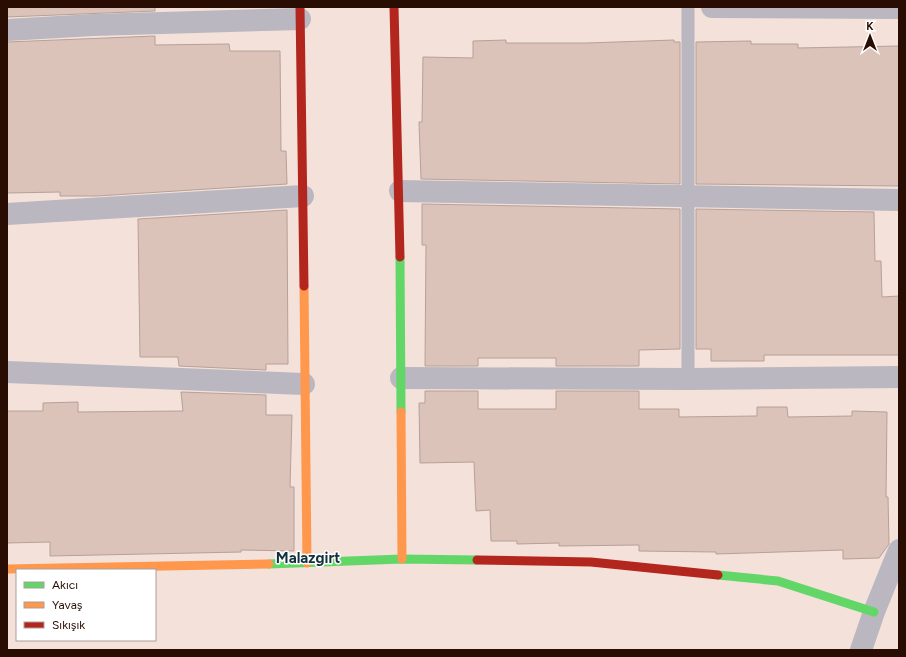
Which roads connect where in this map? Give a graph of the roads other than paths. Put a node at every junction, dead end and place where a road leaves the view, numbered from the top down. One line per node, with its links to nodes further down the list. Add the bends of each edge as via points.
1 (394, 7): 7 (street)
2 (688, 7): 9 (lane)
3 (712, 7): 4 (street)
4 (899, 8)
5 (300, 13): 6 (street); 8 (street)
6 (7, 30)
7 (400, 191): 9 (street); 14 (street)
8 (303, 196): 11 (street); 16 (street)
9 (688, 196): 10 (street); 15 (lane)
10 (899, 200)
11 (7, 214)
12 (7, 372): 16 (street)
13 (899, 377): 15 (street)
14 (401, 378): 15 (street); 18 (street)
15 (688, 379)
16 (304, 384): 19 (street)
17 (899, 550): 21 (street)
18 (402, 559): 19 (street); 21 (street, via 591,562 778,581)
19 (306, 563): 20 (street)
20 (7, 569)
21 (874, 612): 22 (street)
22 (861, 650)

